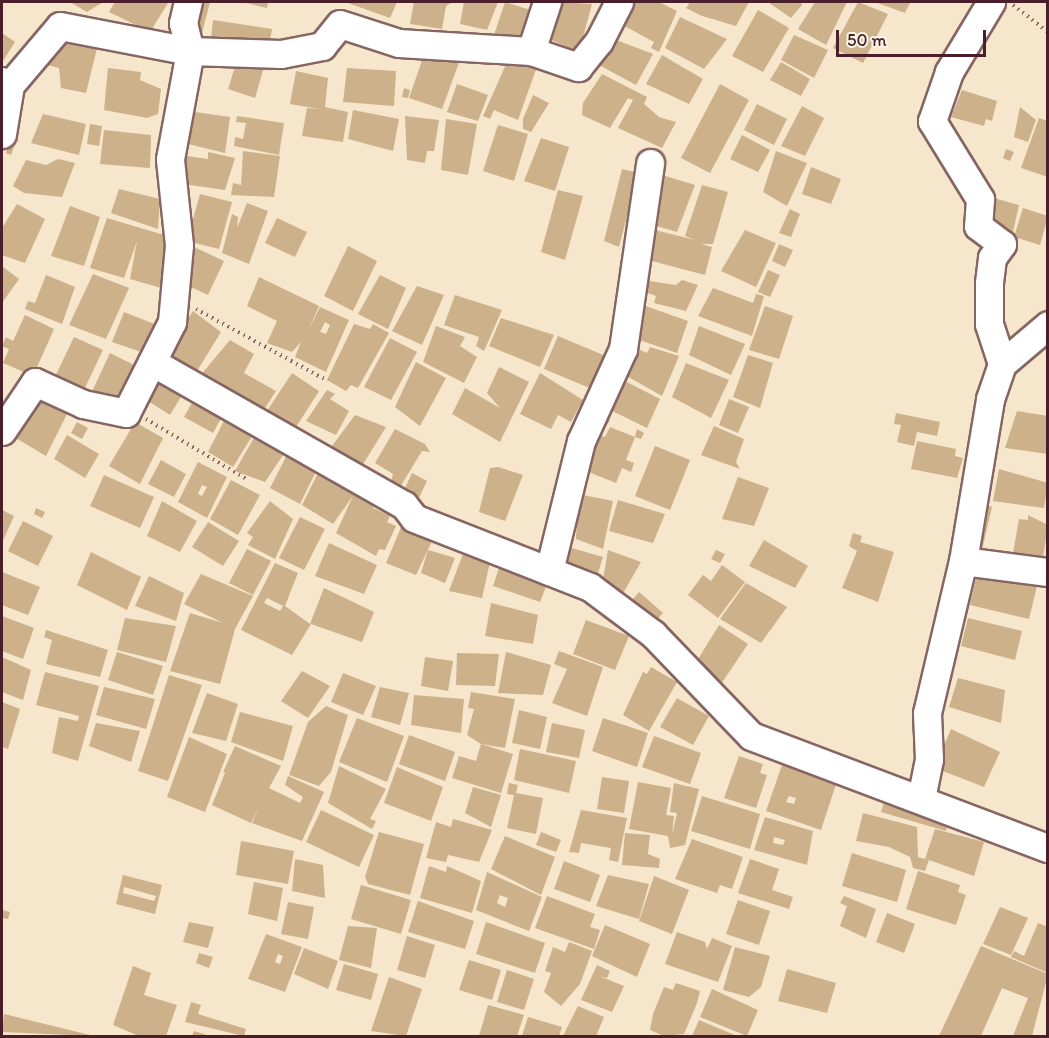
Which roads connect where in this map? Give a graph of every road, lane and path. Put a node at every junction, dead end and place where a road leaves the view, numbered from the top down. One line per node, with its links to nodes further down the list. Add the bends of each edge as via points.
1 (188, 2): 7 (street, via 183,22)
2 (547, 2): 8 (street)
3 (619, 2): 8 (street, via 599,41 578,67)
4 (991, 2): 15 (street, via 949,72 932,122 980,199 978,226 1002,244 993,258 989,324)
5 (1010, 2): 6 (path)
6 (1047, 32)
7 (190, 51): 8 (street, via 303,51 322,46 340,24 399,43); 9 (street, via 60,26); 12 (street, via 170,159 179,245)
8 (531, 51)
9 (6, 83): 10 (street)
10 (2, 134)
11 (650, 163): 21 (street, via 623,349 581,441)
12 (174, 297): 14 (street, via 172,322); 16 (path)
13 (1047, 325): 15 (street)
14 (152, 362): 17 (street); 21 (street, via 404,505 414,518)
15 (1002, 364): 20 (street, via 990,399)
16 (328, 381)
17 (126, 413): 18 (street, via 83,405 35,382); 19 (path, via 140,415)
18 (2, 431)
19 (248, 480)
20 (963, 561): 22 (street); 23 (street, via 927,713 929,759)
21 (549, 571): 23 (street, via 590,587 653,634 751,736)
22 (1047, 572)
23 (921, 799): 24 (street)
24 (1047, 848)

